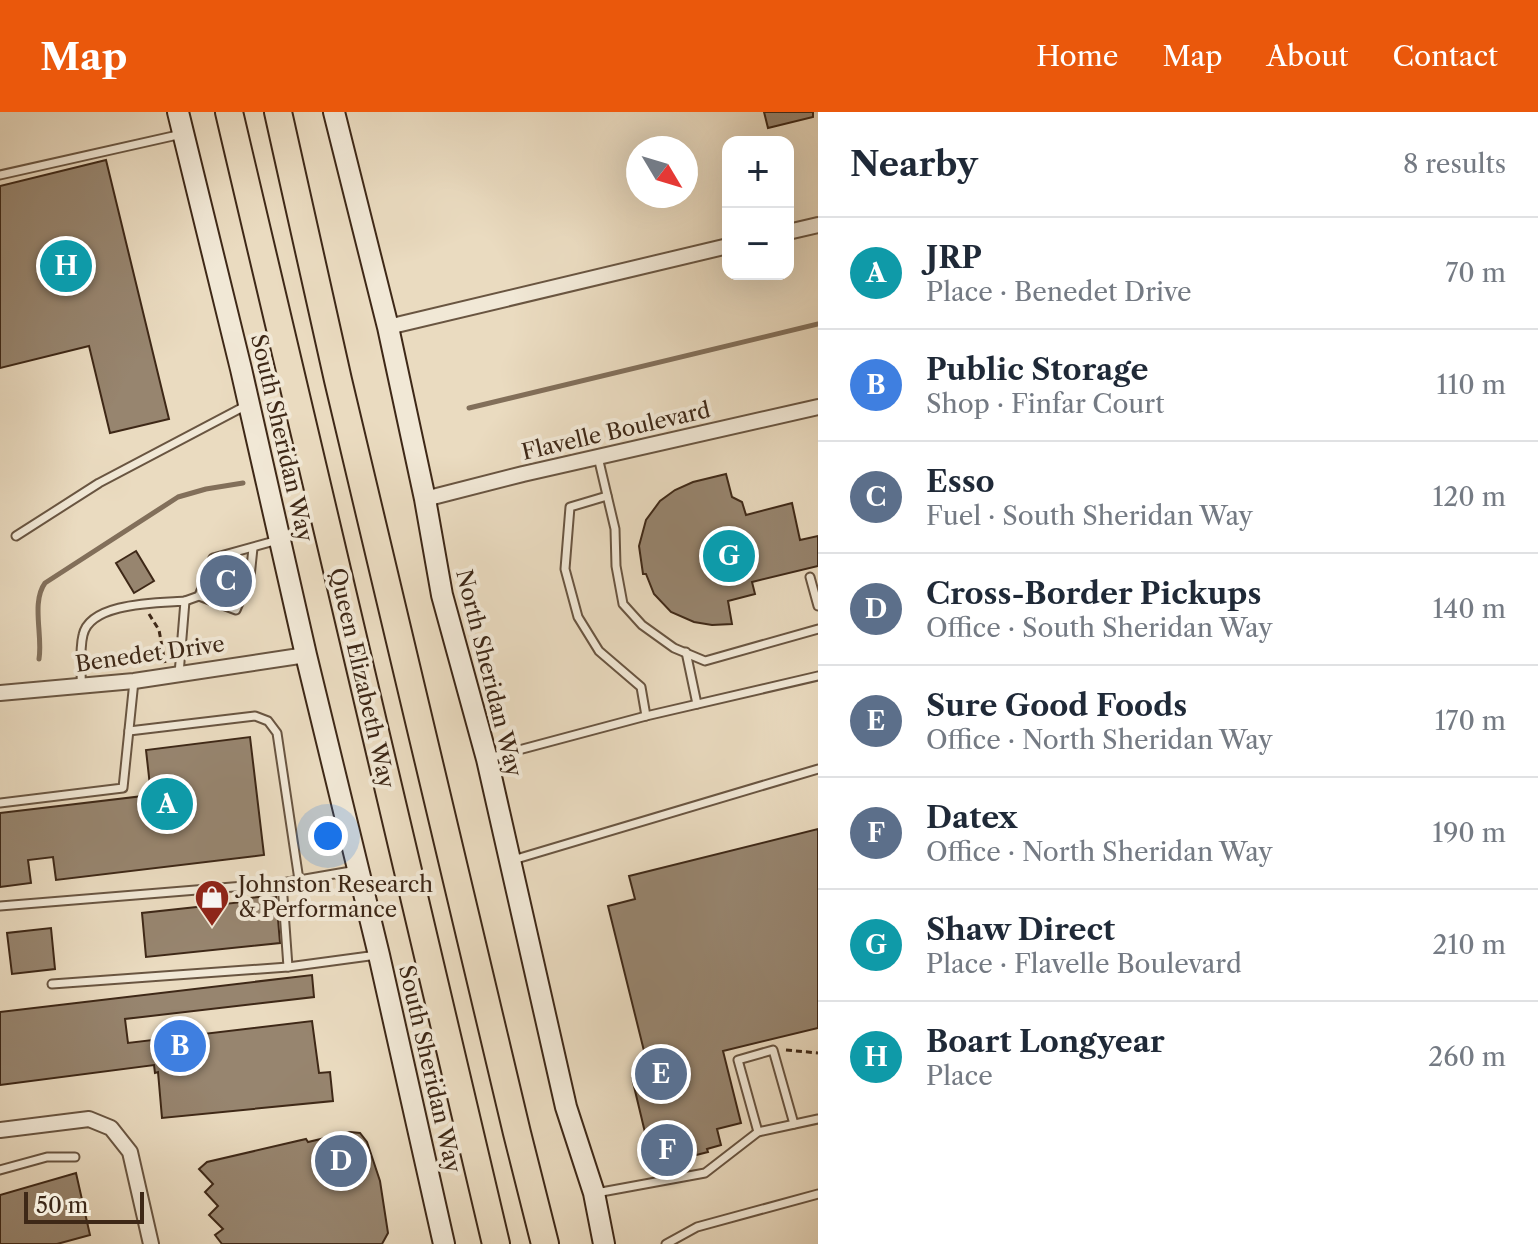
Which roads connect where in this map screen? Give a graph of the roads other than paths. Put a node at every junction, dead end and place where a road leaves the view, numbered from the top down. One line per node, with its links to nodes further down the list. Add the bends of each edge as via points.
1 (178, 112): 5 (street, South Sheridan Way)
2 (229, 112): 59 (highway, Queen Elizabeth Way)
3 (278, 112): 60 (highway, Queen Elizabeth Way)
4 (334, 112): 10 (street, North Sheridan Way)
5 (184, 134): 6 (lane); 11 (street, South Sheridan Way)
6 (0, 175)
7 (818, 225): 8 (street)
8 (794, 231)
9 (722, 247): 10 (street)
10 (388, 327): 15 (street, North Sheridan Way)
11 (249, 404): 16 (lane, via 99,483); 17 (street, South Sheridan Way)
12 (818, 407): 13 (street, Flavelle Boulevard)
13 (598, 457): 14 (lane); 15 (street, Flavelle Boulevard)
14 (607, 496): 28 (lane, via 623,604 642,625); 36 (lane, via 570,507 565,569 578,617 599,651 641,687)
15 (425, 499): 38 (street, North Sheridan Way, via 442,595)
16 (16, 536)
17 (280, 540): 18 (lane); 29 (street, South Sheridan Way)
18 (253, 548): 19 (lane); 25 (lane, via 250,577 236,610)
19 (237, 553): 20 (lane); 23 (lane, via 213,558)
20 (229, 572)
21 (810, 577): 26 (lane)
22 (220, 592): 25 (lane)
23 (199, 596): 24 (lane); 25 (lane)
24 (185, 601): 30 (lane); 33 (lane, via 106,611 94,618 82,637)
25 (216, 602)
26 (818, 606)
27 (818, 629): 28 (lane, via 705,661)
28 (686, 652): 35 (lane)
29 (306, 655): 30 (street, Benedet Drive); 42 (street, South Sheridan Way)
30 (173, 675): 32 (street, Benedet Drive)
31 (818, 676): 35 (lane)
32 (134, 681): 33 (street, Benedet Drive); 37 (lane)
33 (81, 686): 34 (street, Benedet Drive)
34 (0, 693)
35 (697, 704): 36 (lane)
36 (646, 716): 38 (lane)
37 (129, 731): 40 (lane, via 123,788); 43 (lane, via 255,716 268,721 277,733)
38 (487, 759): 41 (street, North Sheridan Way)
39 (818, 769): 41 (lane)
40 (0, 803)
41 (511, 860): 55 (street, North Sheridan Way, via 566,1107)
42 (359, 870): 43 (lane); 46 (street, South Sheridan Way)
43 (299, 880): 44 (lane)
44 (282, 883): 45 (lane); 47 (lane)
45 (0, 906)
46 (379, 955): 47 (lane); 58 (street, South Sheridan Way)
47 (288, 967): 48 (lane)
48 (52, 984)
49 (818, 1119): 50 (lane)
50 (794, 1124): 52 (lane); 52 (lane, via 773,1050 738,1060)
51 (0, 1130): 57 (street, via 89,1119 111,1128 130,1152)
52 (758, 1132): 55 (lane, via 705,1173)
53 (75, 1157): 54 (lane, via 47,1157)
54 (0, 1170)
55 (594, 1193): 61 (street, North Sheridan Way)
56 (818, 1194): 62 (lane, via 697,1227)
57 (151, 1244)
58 (444, 1244)
59 (496, 1244)
60 (545, 1244)
61 (604, 1244)
62 (666, 1244)

